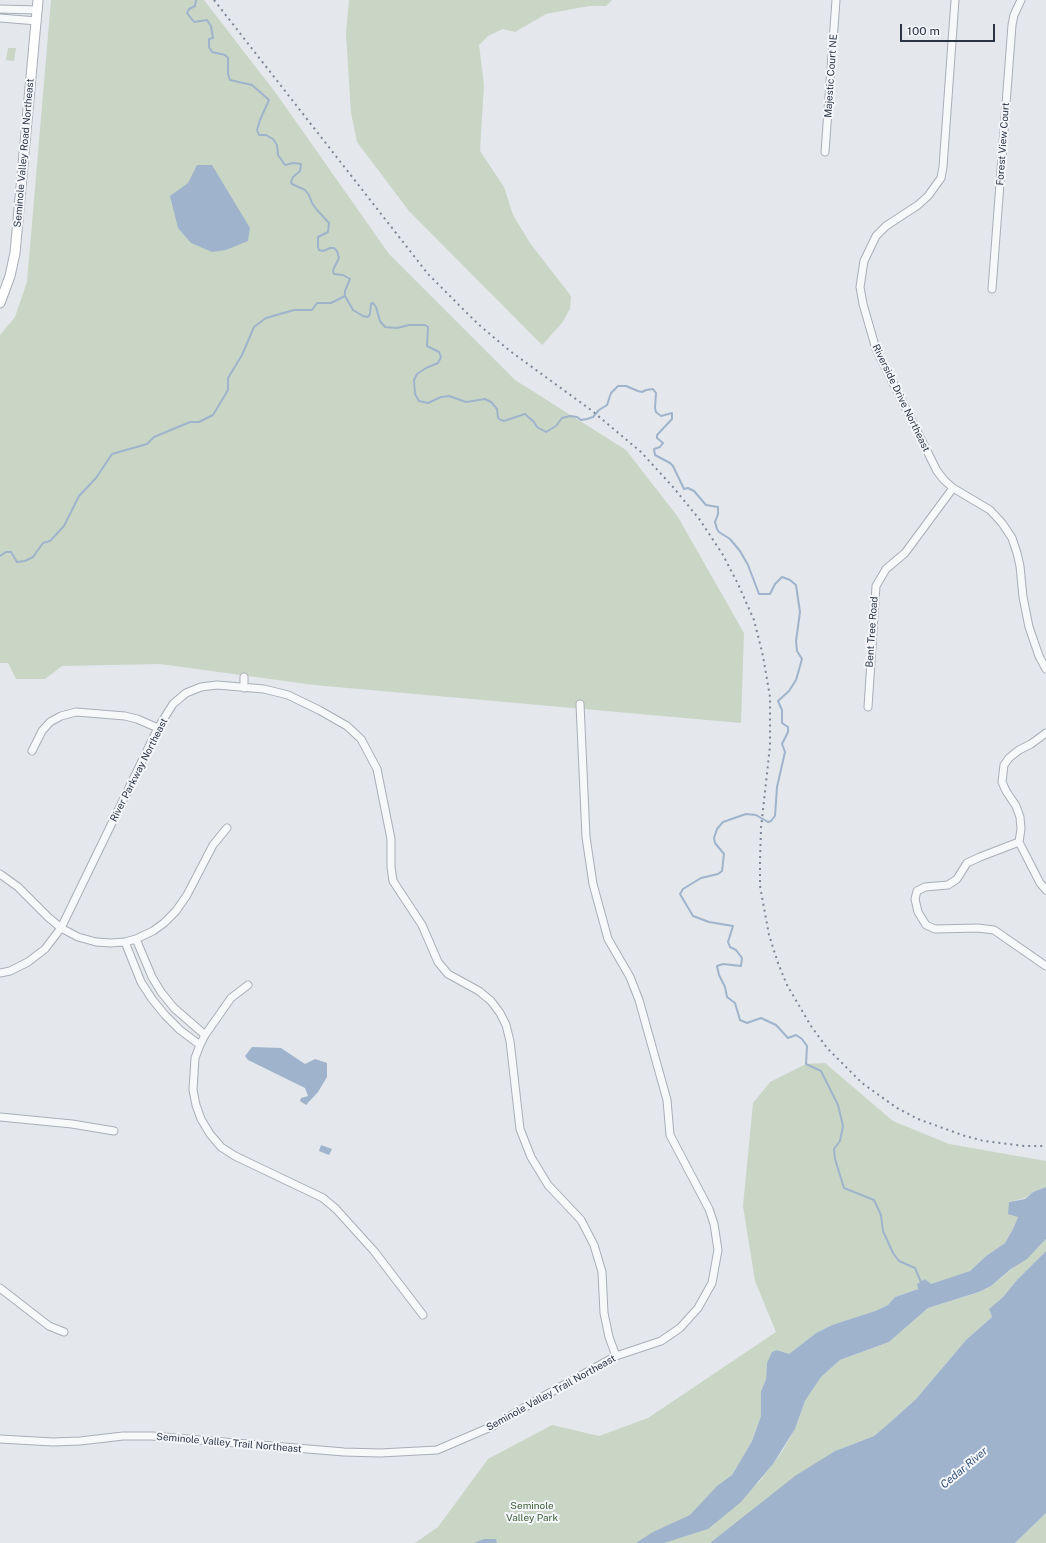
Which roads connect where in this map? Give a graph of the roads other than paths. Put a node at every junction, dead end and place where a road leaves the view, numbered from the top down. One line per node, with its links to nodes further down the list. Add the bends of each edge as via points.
1 (38, 0): 6 (street, Seminole Valley Road Northeast)
2 (836, 0): 9 (street, Majestic Court NE)
3 (955, 0): 12 (street, Riverside Drive Northeast, via 941,178 918,205 886,226 876,236 864,261 860,288 868,324 883,365 937,471)
4 (1020, 0): 10 (street, Forest View Court, via 1012,25)
5 (0, 9): 6 (street)
6 (38, 10): 8 (street, Seminole Valley Road Northeast)
7 (0, 18): 8 (street)
8 (37, 22): 11 (street, Seminole Valley Road Northeast, via 16,253)
9 (825, 152)
10 (992, 289)
11 (0, 303)
12 (953, 488): 13 (street, Riverside Drive Northeast, via 990,510 1012,538 1020,566 1029,627); 17 (street, Bent Tree Road, via 905,553 886,570 876,586)
13 (1046, 669)
14 (244, 677): 15 (street)
15 (244, 688): 18 (street, River Parkway Northeast, via 200,687 186,693 173,704); 38 (street, River Parkway Northeast, via 264,689 288,695 319,710 347,726 361,739 370,754 377,769 391,839 393,881 422,925 438,962 448,974 479,991 491,1001 506,1025 520,1129 531,1157 548,1185 581,1220 594,1245 602,1272 604,1313)
16 (580, 704): 38 (street, Seminole Valley Trail Northeast, via 586,837 593,884 608,939 630,977 639,1000 667,1100 670,1135 709,1209 718,1250 712,1283 698,1308 680,1328 661,1341)
17 (868, 707)
18 (158, 728): 20 (street, via 125,716 76,712 60,716 50,722 42,731); 25 (street, River Parkway Northeast)
19 (1046, 733): 22 (street, via 1009,758 1002,773 1002,782 1020,817)
20 (32, 751)
21 (227, 828): 26 (street, via 212,845 176,911 153,931)
22 (1019, 842): 24 (street, via 1040,884); 28 (street, via 967,863 957,879 948,886 925,887 917,891 915,899 918,912 926,925 935,930 994,930)
23 (0, 874): 25 (street, via 18,887)
24 (1046, 890)
25 (61, 928): 27 (street, via 78,937 96,942); 29 (street, River Parkway Northeast, via 45,949 28,962)
26 (136, 939): 27 (street); 31 (street, via 161,992 174,1008)
27 (125, 942): 32 (street, via 141,982 152,999 180,1030)
28 (1046, 966)
29 (0, 973)
30 (248, 985): 31 (street, via 231,998)
31 (205, 1035): 32 (street)
32 (200, 1045): 36 (street, via 195,1058 193,1090 196,1105 210,1134 221,1147 234,1156 323,1198 374,1251)
33 (0, 1117): 34 (street)
34 (114, 1131)
35 (0, 1288): 37 (street, via 49,1326)
36 (423, 1315)
37 (64, 1332)
38 (616, 1356): 39 (street, Seminole Valley Trail Northeast, via 493,1426 437,1450 344,1452 152,1436 53,1442)
39 (0, 1439)

